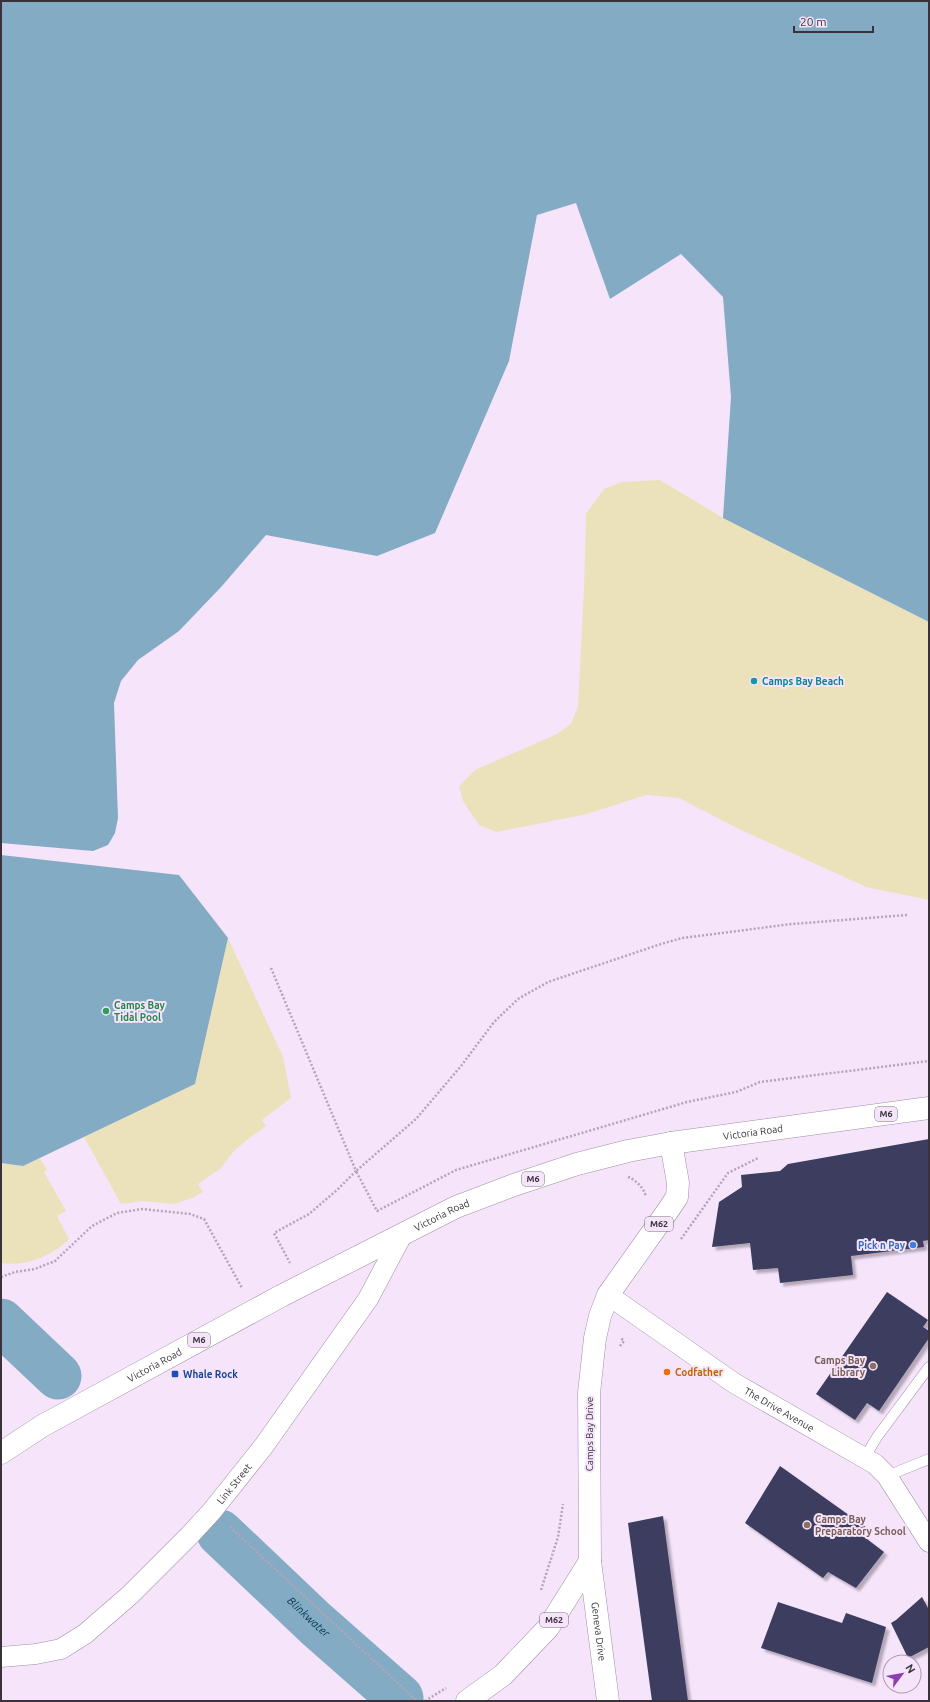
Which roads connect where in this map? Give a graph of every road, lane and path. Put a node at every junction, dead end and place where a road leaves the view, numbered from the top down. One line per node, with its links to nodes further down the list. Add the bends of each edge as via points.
1 (907, 915): 7 (path, via 792,924 682,938 548,982 518,999 494,1022 416,1119)
2 (270, 968): 7 (path)
3 (929, 1061): 7 (path, via 760,1082 736,1092 687,1102 456,1170 377,1211)
4 (929, 1108): 5 (main road, Victoria Road / M6)
5 (672, 1143): 10 (main road, Victoria Road / M6, via 577,1164 514,1185 456,1207); 15 (main road, Camps Bay Drive / M62, via 678,1183 677,1197)
6 (764, 1155): 11 (path, via 728,1173)
7 (356, 1171): 12 (path, via 309,1214 274,1233)
8 (624, 1175): 9 (path, via 636,1180 647,1196)
9 (644, 1202)
10 (402, 1235): 17 (main road, Victoria Road / M6, via 247,1314 42,1426); 26 (street, Link Street, via 368,1299 263,1447 212,1511 135,1589 85,1634 61,1649)
11 (677, 1244)
12 (290, 1263)
13 (1, 1277): 14 (path, via 55,1261 92,1226 117,1213 142,1209 190,1214 204,1219)
14 (242, 1288)
15 (608, 1295): 18 (street, The Drive Avenue, via 734,1383); 24 (main road, Camps Bay Drive / M62, via 595,1338 590,1378)
16 (929, 1367): 18 (lane)
17 (1, 1453)
18 (865, 1457): 20 (street, The Drive Avenue)
19 (929, 1458): 20 (lane)
20 (887, 1476): 23 (street, The Drive Avenue)
21 (564, 1502): 25 (path, via 558,1537)
22 (229, 1526): 28 (path)
23 (929, 1542)
24 (590, 1561): 30 (main road, M62, via 548,1628 503,1675); 31 (main road, Geneva Drive)
25 (540, 1592)
26 (1, 1657)
27 (452, 1684): 29 (path)
28 (417, 1701)
29 (424, 1701)
30 (468, 1701)
31 (608, 1701)

